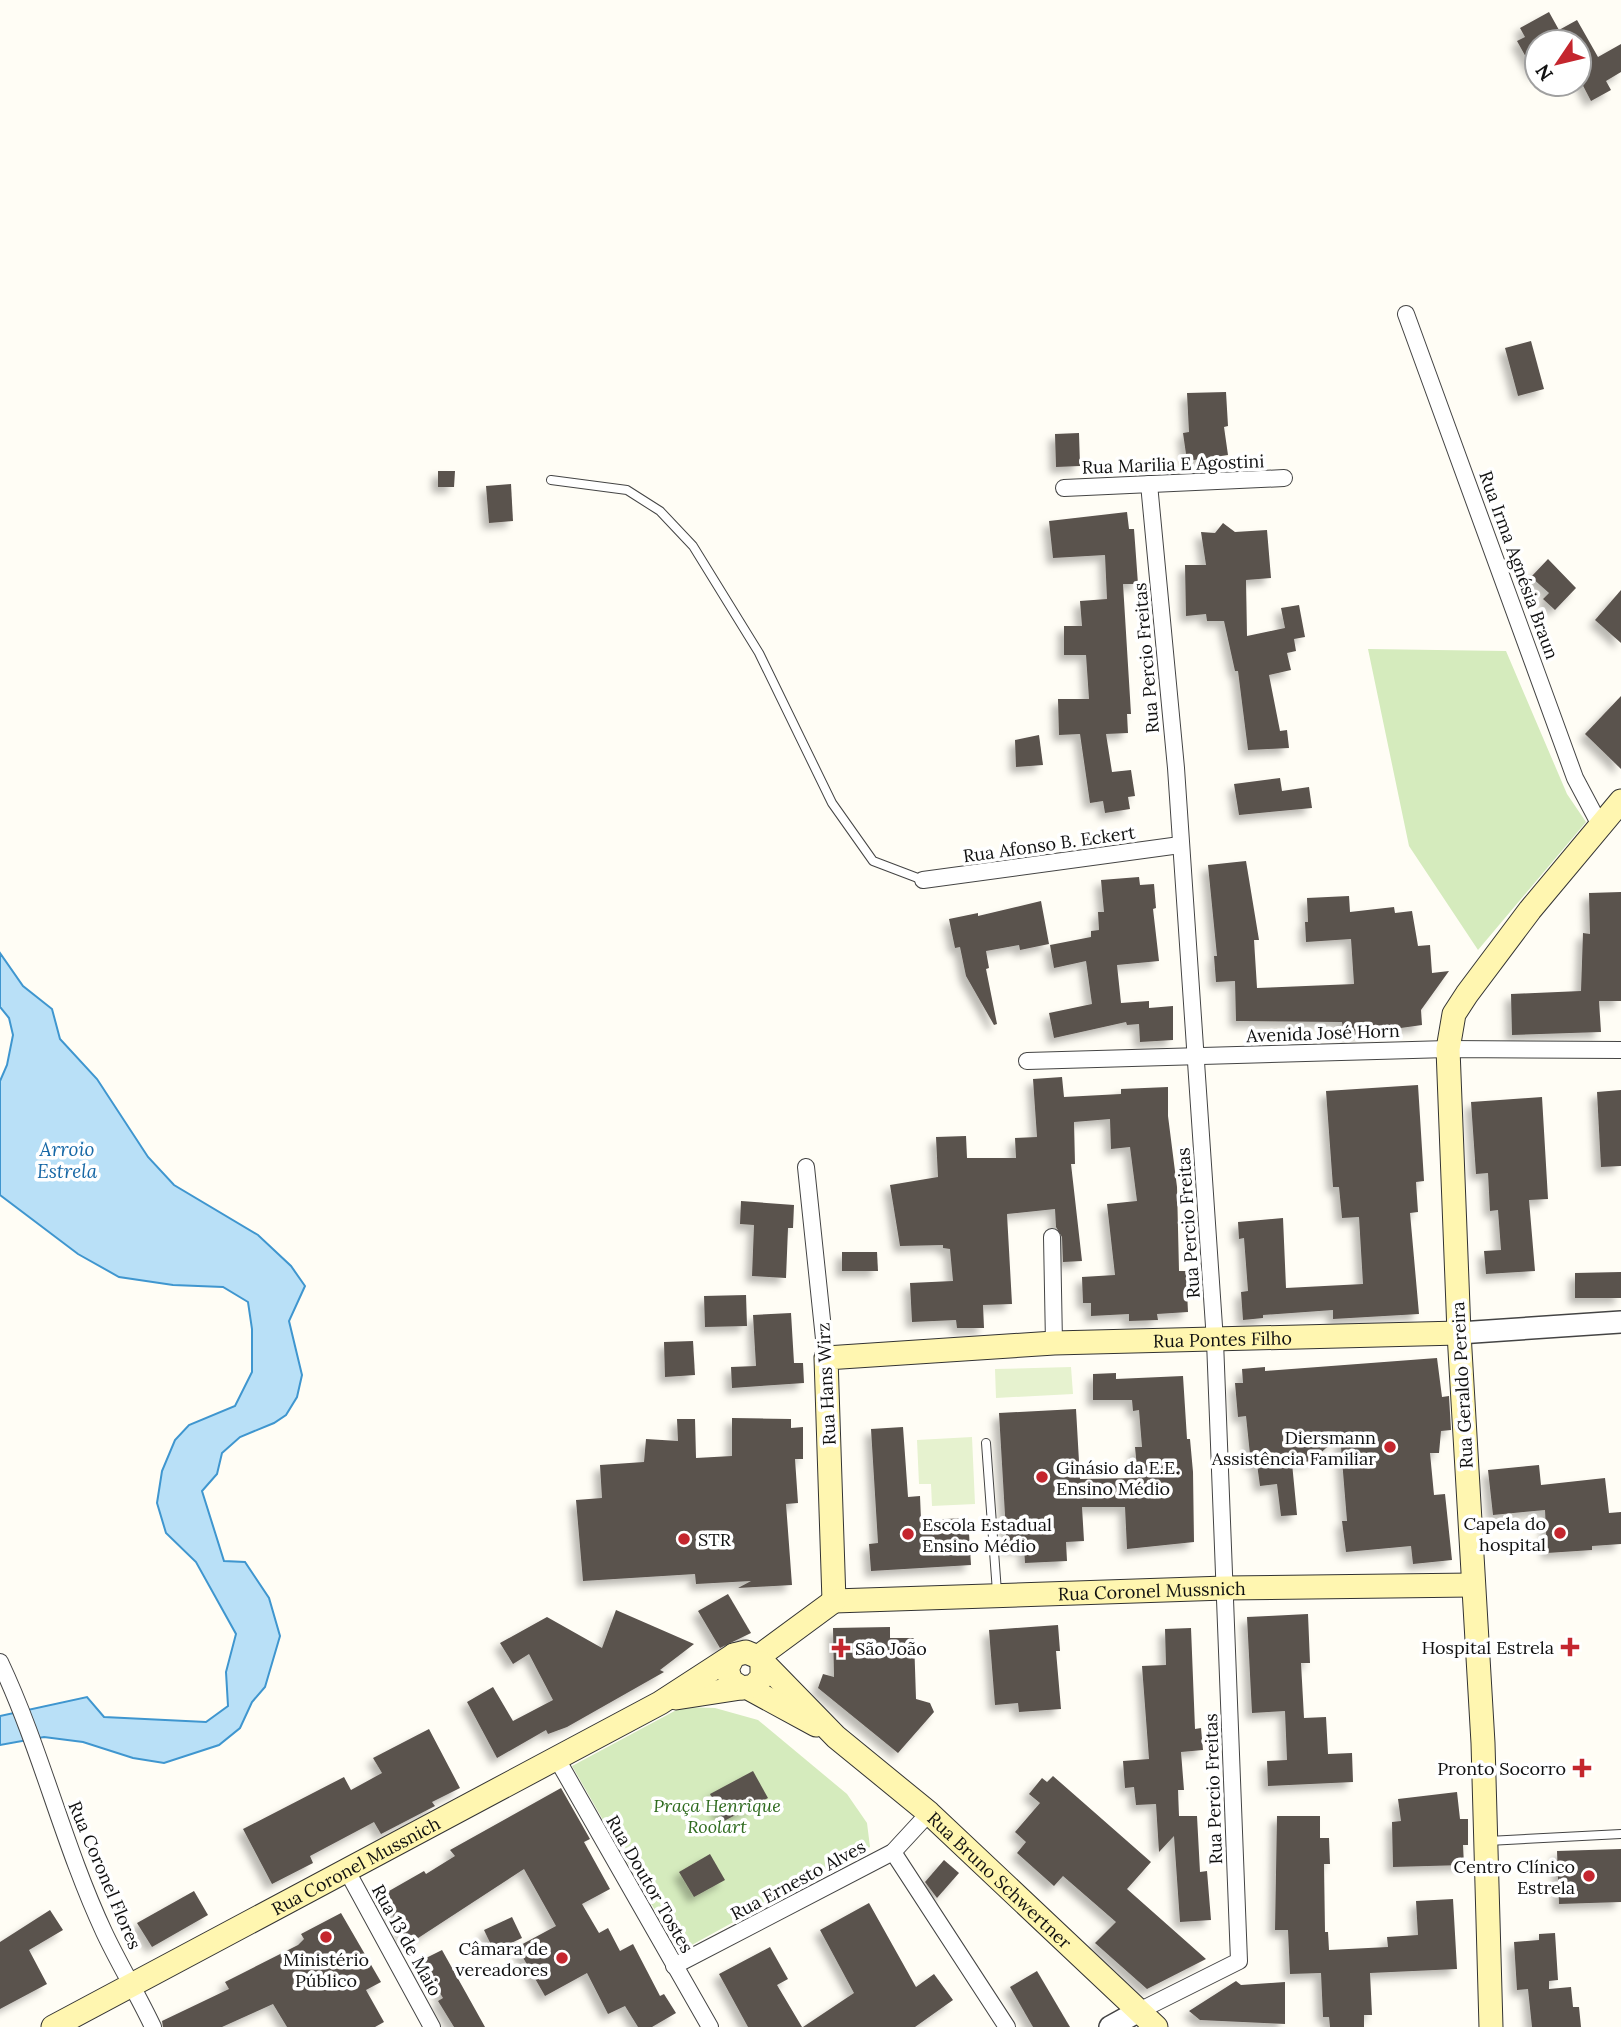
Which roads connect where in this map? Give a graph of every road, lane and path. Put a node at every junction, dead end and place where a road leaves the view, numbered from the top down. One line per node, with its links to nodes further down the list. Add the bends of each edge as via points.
1 (1406, 314): 7 (street, Rua Irma Agnésia Braun, via 1575,778)
2 (1284, 478): 4 (street, Rua Marilia E Agostini)
3 (551, 480): 9 (lane, via 627,490 660,511 693,546 759,653 832,803 873,862)
4 (1149, 484): 5 (street, Rua Marilia E Agostini); 8 (street, Rua Percio Freitas)
5 (1064, 488)
6 (1621, 802): 7 (main road, Rua Geraldo Pereira)
7 (1601, 827): 10 (main road, Rua Geraldo Pereira, via 1530,909 1467,994 1454,1014)
8 (1180, 845): 9 (street, Rua Afonso B. Eckert); 12 (street, Rua Percio Freitas)
9 (923, 880)
10 (1448, 1049): 11 (street, Avenida José Horn); 12 (street, Avenida José Horn); 17 (main road, Rua Geraldo Pereira)
11 (1621, 1050)
12 (1196, 1056): 13 (street, Avenida José Horn); 18 (street, Rua Percio Freitas)
13 (1027, 1061)
14 (806, 1167): 20 (street, Rua Hans Wirz)
15 (1052, 1237): 19 (street)
16 (1621, 1322): 17 (street, Rua Pontes Filho)
17 (1459, 1333): 18 (main road, Rua Pontes Filho); 22 (main road, Rua Geraldo Pereira)
18 (1215, 1341): 19 (main road, Rua Pontes Filho); 23 (street, Rua Percio Freitas)
19 (1054, 1343): 20 (main road, Rua Pontes Filho)
20 (827, 1358): 25 (main road, Rua Hans Wirz)
21 (986, 1443): 24 (lane)
22 (1472, 1585): 23 (main road, Rua Coronel Mussnich); 37 (main road, Rua Geraldo Pereira)
23 (1224, 1588): 24 (main road, Rua Coronel Mussnich); 42 (street, Rua Percio Freitas, via 1239,1961)
24 (997, 1595): 25 (main road, Rua Coronel Mussnich)
25 (834, 1601): 26 (main road)
26 (791, 1630): 28 (main road); 31 (main road, via 783,1659)
27 (734, 1655): 28 (main road, via 746,1652); 30 (main road, via 728,1662 728,1676); 32 (main road, Rua Coronel Mussnich)
28 (760, 1660): 30 (main road, via 762,1676); 31 (main road, Rua Bruno Schwertner)
29 (0, 1662): 41 (street, Rua Coronel Flores, via 104,1931)
30 (745, 1688): 32 (main road, Rua Coronel Mussnich, via 685,1695); 33 (main road, Rua Bruno Schwertner)
31 (795, 1692): 33 (main road, Rua Bruno Schwertner)
32 (660, 1703): 34 (main road, Rua Coronel Mussnich)
33 (836, 1737): 35 (main road, Rua Bruno Schwertner)
34 (557, 1759): 39 (main road, Rua Coronel Mussnich); 40 (street, Rua Doutor Tostes)
35 (929, 1813): 38 (street, Rua Ernesto Alves); 42 (main road, Rua Bruno Schwertner)
36 (1621, 1834): 37 (lane)
37 (1485, 1841): 50 (main road, Rua Geraldo Pereira)
38 (893, 1852): 40 (street, Rua Ernesto Alves); 47 (street)
39 (347, 1871): 41 (main road, Rua Coronel Mussnich); 45 (street, Rua 13 de Maio)
40 (674, 1966): 46 (street, Rua Doutor Tostes)
41 (132, 1984): 43 (main road, Rua Coronel Mussnich); 44 (street, Rua Coronel Flores)
42 (1139, 2011): 48 (street); 49 (main road, Rua Bruno Schwertner)
43 (53, 2027)
44 (153, 2027)
45 (432, 2027)
46 (710, 2027)
47 (1007, 2027)
48 (1110, 2027)
49 (1157, 2027)
50 (1492, 2027)

